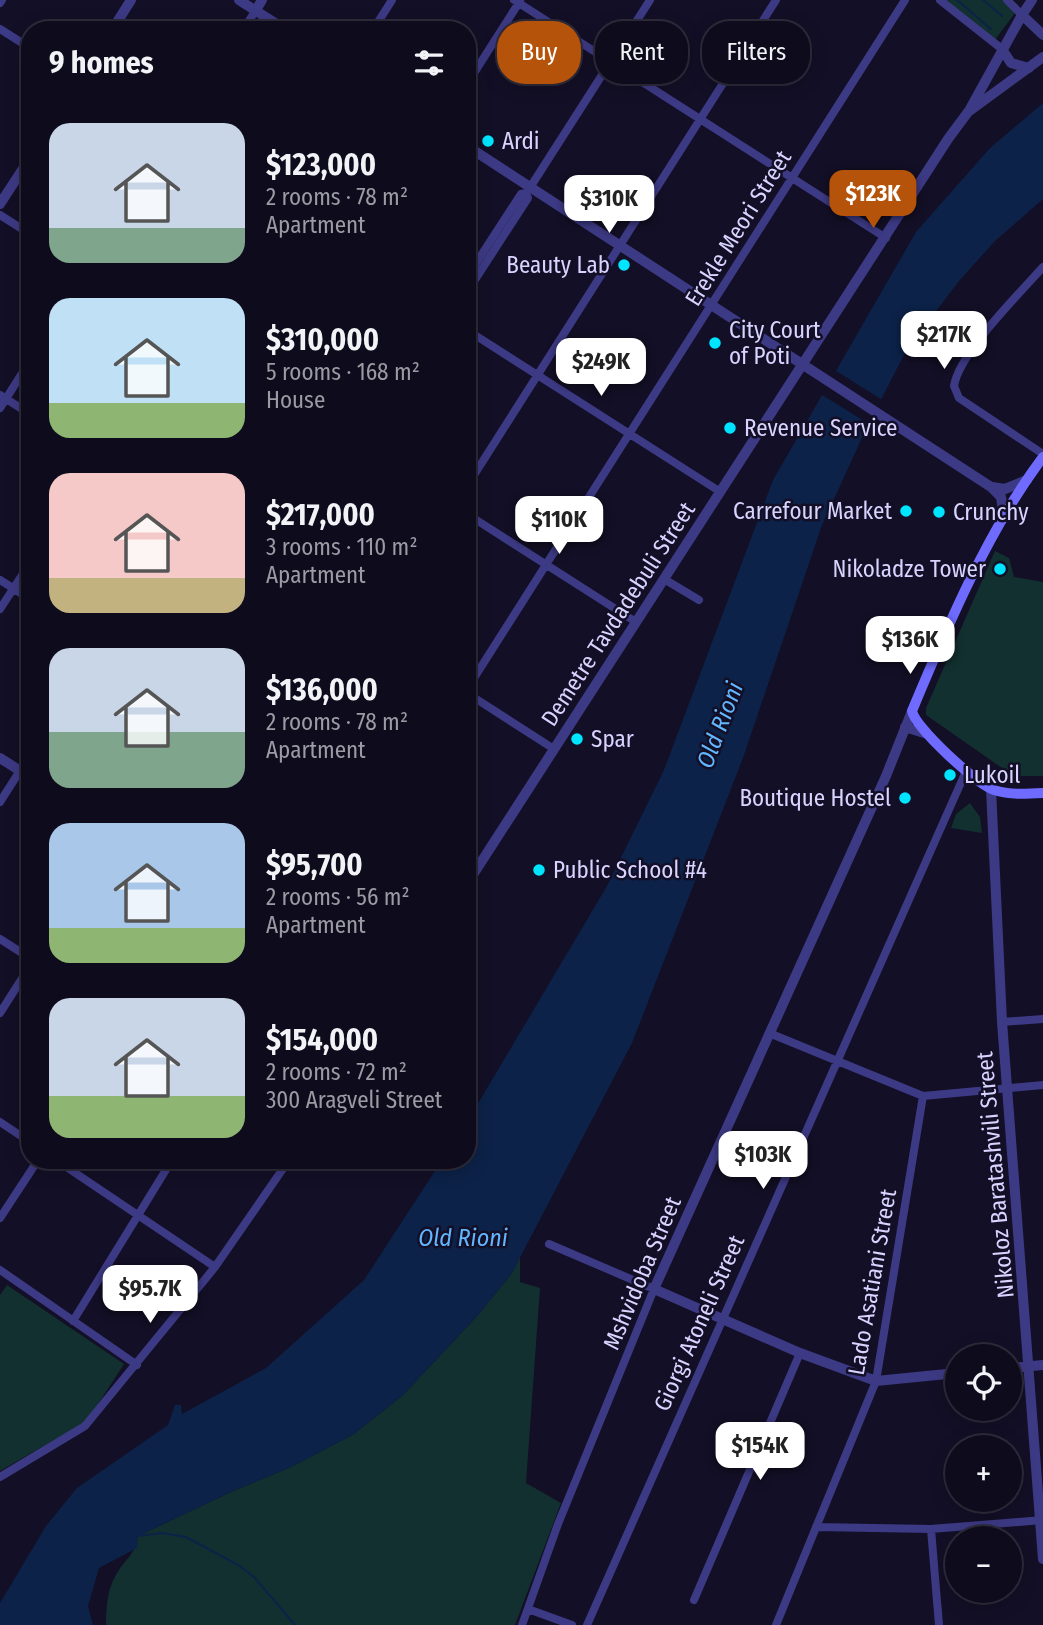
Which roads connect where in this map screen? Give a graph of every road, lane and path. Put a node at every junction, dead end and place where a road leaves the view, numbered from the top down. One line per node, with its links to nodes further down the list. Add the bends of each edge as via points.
1 (131, 0): 14 (street)
2 (239, 0): 12 (street)
3 (262, 0): 12 (street)
4 (392, 0): 17 (street)
5 (650, 0): 18 (street)
6 (776, 0): 30 (street)
7 (905, 0): 33 (street, Erekle Meori Street)
8 (940, 0): 22 (street)
9 (1007, 0): 13 (street)
10 (1032, 0): 13 (street)
11 (518, 1): 23 (street); 26 (street)
12 (256, 10): 15 (street); 16 (street)
13 (1022, 15): 20 (street); 22 (street)
14 (118, 21)
15 (249, 21)
16 (272, 21)
17 (379, 21)
18 (636, 21)
19 (0, 29): 21 (street)
20 (1043, 35)
21 (21, 42)
22 (1002, 49): 25 (street, via 1011,63); 29 (street)
23 (595, 52)
24 (1043, 57): 25 (street)
25 (1028, 68): 29 (street)
26 (476, 69)
27 (596, 84): 34 (street)
28 (645, 84): 30 (street)
29 (968, 113): 38 (street, Demetre Tavdadebuli Street)
30 (701, 119): 33 (street); 39 (street)
31 (476, 152): 34 (street)
32 (21, 172): 35 (street)
33 (793, 177): 38 (street); 43 (street, Erekle Meori Street)
34 (528, 190): 39 (street); 40 (street, via 520,195); 42 (street, via 528,198)
35 (0, 204)
36 (0, 215): 37 (street)
37 (21, 228)
38 (886, 238): 45 (street, Demetre Tavdadebuli Street)
39 (621, 244): 43 (street); 47 (street)
40 (476, 263)
41 (1043, 267): 52 (street, via 998,316 954,386 959,398)
42 (476, 278)
43 (713, 304): 45 (street); 51 (street, Erekle Meori Street)
44 (476, 336): 47 (street)
45 (802, 365): 55 (street, Demetre Tavdadebuli Street); 56 (street)
46 (21, 373): 48 (street)
47 (538, 375): 51 (street); 53 (street)
48 (3, 397): 49 (street); 50 (street)
49 (0, 408)
50 (21, 408)
51 (630, 434): 55 (street); 59 (street, Erekle Meori Street)
52 (1043, 455): 54 (main road)
53 (476, 472)
54 (1028, 479): 56 (street); 57 (main road)
55 (719, 491): 61 (street, Demetre Tavdadebuli Street)
56 (1003, 494): 57 (street)
57 (1004, 519): 70 (main road)
58 (476, 520): 59 (street)
59 (547, 565): 67 (street); 68 (street, Erekle Meori Street)
60 (21, 577): 63 (street)
61 (664, 579): 65 (street); 67 (street, Demetre Tavdadebuli Street)
62 (0, 580): 63 (street)
63 (13, 589): 64 (street); 66 (street)
64 (21, 594)
65 (699, 600)
66 (0, 609)
67 (636, 622): 73 (street, Demetre Tavdadebuli Street)
68 (476, 677)
69 (476, 697): 73 (street)
70 (912, 711): 71 (street, Mshvidoba Street); 72 (main road)
71 (905, 727): 72 (street); 87 (street, Mshvidoba Street)
72 (924, 733): 75 (main road)
73 (554, 749): 80 (street, Demetre Tavdadebuli Street)
74 (0, 758): 76 (street)
75 (967, 769): 77 (main road); 88 (street, Giorgi Atoneli Street)
76 (20, 771): 79 (street)
77 (991, 789): 78 (main road); 86 (street, Nikoloz Baratashvili Street)
78 (1043, 793)
79 (0, 802)
80 (476, 870)
81 (0, 939): 82 (street)
82 (21, 952)
83 (21, 980): 84 (street)
84 (0, 1013)
85 (1043, 1019): 86 (street)
86 (1002, 1022): 90 (street, Nikoloz Baratashvili Street)
87 (769, 1033): 88 (street); 103 (street, Mshvidoba Street)
88 (838, 1062): 91 (street); 104 (street, Giorgi Atoneli Street)
89 (1043, 1085): 90 (street)
90 (1008, 1088): 91 (street); 109 (street, Nikoloz Baratashvili Street)
91 (923, 1097): 112 (street, Lado Asatiani Street)
92 (0, 1122): 93 (street)
93 (21, 1136)
94 (32, 1169): 99 (street)
95 (69, 1169): 98 (street)
96 (167, 1169): 98 (street)
97 (283, 1169): 101 (street)
98 (139, 1216): 101 (street); 105 (street)
99 (0, 1218)
100 (549, 1244): 103 (street)
101 (215, 1267): 107 (street)
102 (0, 1270): 105 (street)
103 (654, 1289): 104 (street); 119 (street, Mshvidoba Street)
104 (722, 1318): 106 (street); 122 (street, Giorgi Atoneli Street)
105 (74, 1321): 107 (street)
106 (800, 1353): 112 (street); 118 (street)
107 (137, 1365): 113 (street, via 85,1426)
108 (1043, 1365): 109 (street)
109 (1030, 1366): 110 (street); 114 (street, Nikoloz Baratashvili Street)
110 (1022, 1367)
111 (945, 1374): 112 (street)
112 (876, 1381): 115 (street, Lado Asatiani Street)
113 (0, 1477)
114 (1041, 1520): 116 (street); 117 (street, Nikoloz Baratashvili Street)
115 (816, 1527): 116 (street); 123 (street, Lado Asatiani Street)
116 (931, 1529): 124 (street)
117 (1043, 1559)
118 (694, 1600)
119 (528, 1609): 120 (street, Mshvidoba Street); 121 (street)
120 (522, 1625)
121 (572, 1625)
122 (587, 1625)
123 (776, 1625)
124 (939, 1625)

